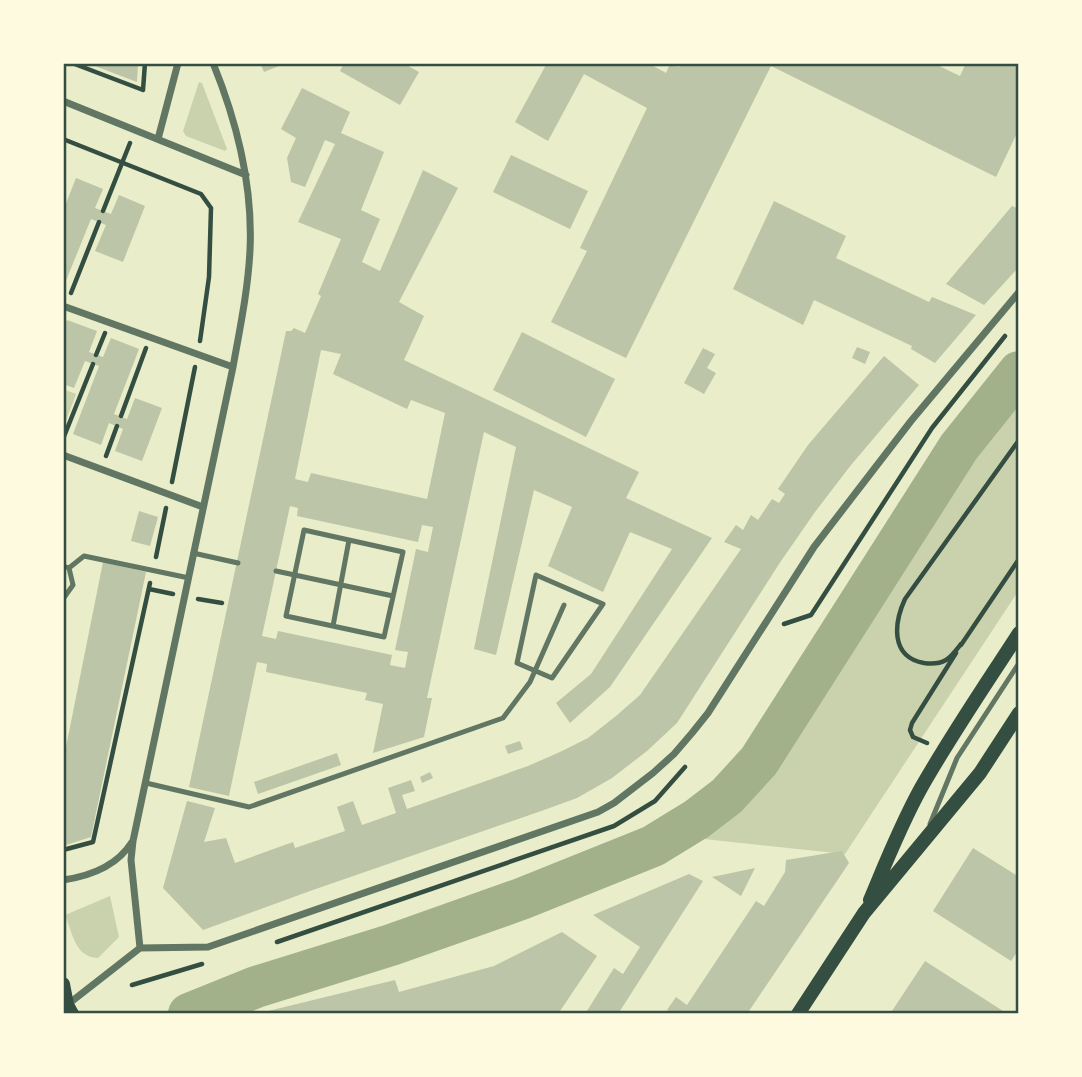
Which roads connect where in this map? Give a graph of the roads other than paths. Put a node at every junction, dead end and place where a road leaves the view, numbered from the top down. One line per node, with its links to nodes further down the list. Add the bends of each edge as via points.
1 (178, 63): 4 (street)
2 (213, 63): 5 (street)
3 (63, 102): 4 (street)
4 (158, 139): 5 (street)
5 (246, 175): 8 (street, via 250,251)
6 (1019, 292): 32 (street, via 814,547 708,713 674,754 628,793 598,812 208,947)
7 (64, 307): 8 (street)
8 (233, 367): 10 (street)
9 (63, 455): 10 (street)
10 (203, 507): 12 (street)
11 (349, 540): 16 (lane, via 304,530); 18 (lane); 19 (lane, via 403,552)
12 (193, 553): 13 (lane); 17 (street)
13 (238, 563)
14 (66, 567): 17 (lane, via 84,556); 20 (lane, via 73,585)
15 (276, 571): 16 (lane)
16 (296, 575): 18 (lane); 22 (lane, via 286,617)
17 (188, 578): 27 (street)
18 (341, 585): 19 (lane); 22 (lane)
19 (393, 596): 22 (lane, via 384,637)
20 (63, 599)
21 (564, 606): 25 (lane)
22 (333, 626)
23 (1019, 633): 31 (main road, via 920,790)
24 (1019, 663): 29 (lane, via 957,758)
25 (534, 671): 25 (lane, via 552,678 603,604 536,575 517,663); 27 (lane, via 503,718 249,807)
26 (1019, 713): 29 (main road, via 980,773)
27 (146, 783): 28 (street)
28 (132, 841): 30 (street, via 108,867); 32 (street)
29 (923, 844): 31 (main road)
30 (63, 880)
31 (864, 913): 35 (main road)
32 (140, 948): 34 (street)
33 (63, 984): 34 (main road)
34 (66, 1006)
35 (798, 1014)

